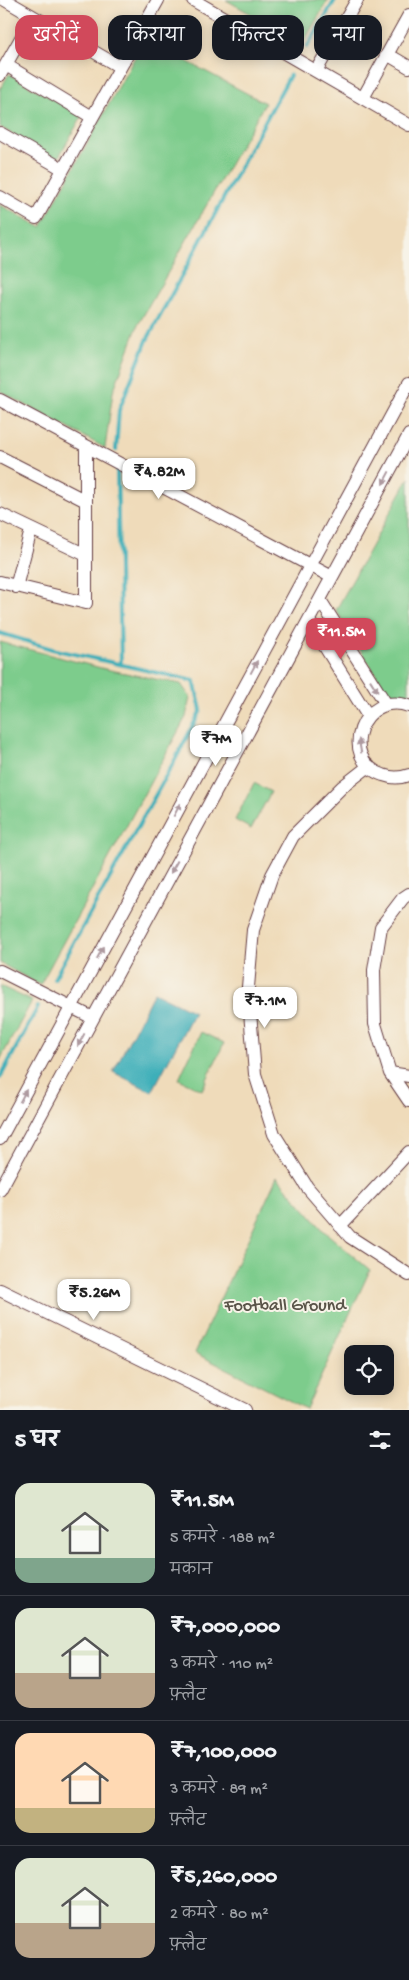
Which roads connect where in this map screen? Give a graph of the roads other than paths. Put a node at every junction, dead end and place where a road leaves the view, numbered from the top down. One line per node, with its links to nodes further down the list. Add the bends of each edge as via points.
1 (5, 0): 5 (street)
2 (158, 0): 10 (street)
3 (193, 0): 13 (street)
4 (357, 0): 13 (street)
5 (31, 15)
6 (409, 15): 9 (street)
7 (15, 49): 12 (street)
8 (98, 54): 10 (street)
9 (387, 54): 11 (street); 14 (street)
10 (120, 67): 15 (street)
11 (409, 67)
12 (3, 70): 15 (street)
13 (316, 71): 14 (street)
14 (363, 98): 16 (street)
15 (92, 117): 18 (street)
16 (409, 125)
17 (0, 133): 18 (street)
18 (63, 170): 19 (street, via 36,218)
19 (0, 197)
20 (409, 383): 29 (street)
21 (0, 400): 23 (street)
22 (409, 435): 30 (street, one-way to 30)
23 (86, 446): 25 (street); 29 (street)
24 (0, 459): 25 (street)
25 (86, 501): 28 (street)
26 (0, 514): 27 (street)
27 (31, 530): 28 (street); 32 (street)
28 (86, 555): 32 (street, via 86,603)
29 (310, 564): 30 (street); 42 (street, one-way to 29)
30 (332, 578): 33 (street)
31 (0, 582): 32 (street)
32 (16, 587)
33 (320, 600): 34 (street); 35 (street, one-way to 35)
34 (309, 621): 37 (street); 43 (street, one-way to 43)
35 (386, 704): 36 (street); 37 (street)
36 (409, 706)
37 (368, 716): 38 (street, one-way to 37, via 359,750 358,735)
38 (369, 766): 39 (street, via 390,777); 50 (street, via 342,787 288,844 272,875 253,930 248,987 255,1074 274,1134 307,1187)
39 (409, 775)
40 (409, 894): 44 (street, via 382,927 374,970 375,1024)
41 (0, 971): 42 (street)
42 (71, 1007): 43 (street); 47 (street, one-way to 42)
43 (93, 1018): 49 (street, one-way to 49)
44 (390, 1073): 45 (street); 46 (street)
45 (409, 1076)
46 (409, 1101)
47 (0, 1139)
48 (409, 1152): 50 (street)
49 (0, 1190)
50 (340, 1226): 51 (street, via 350,1238)
51 (409, 1275)
52 (0, 1290): 53 (street)
53 (245, 1410)

